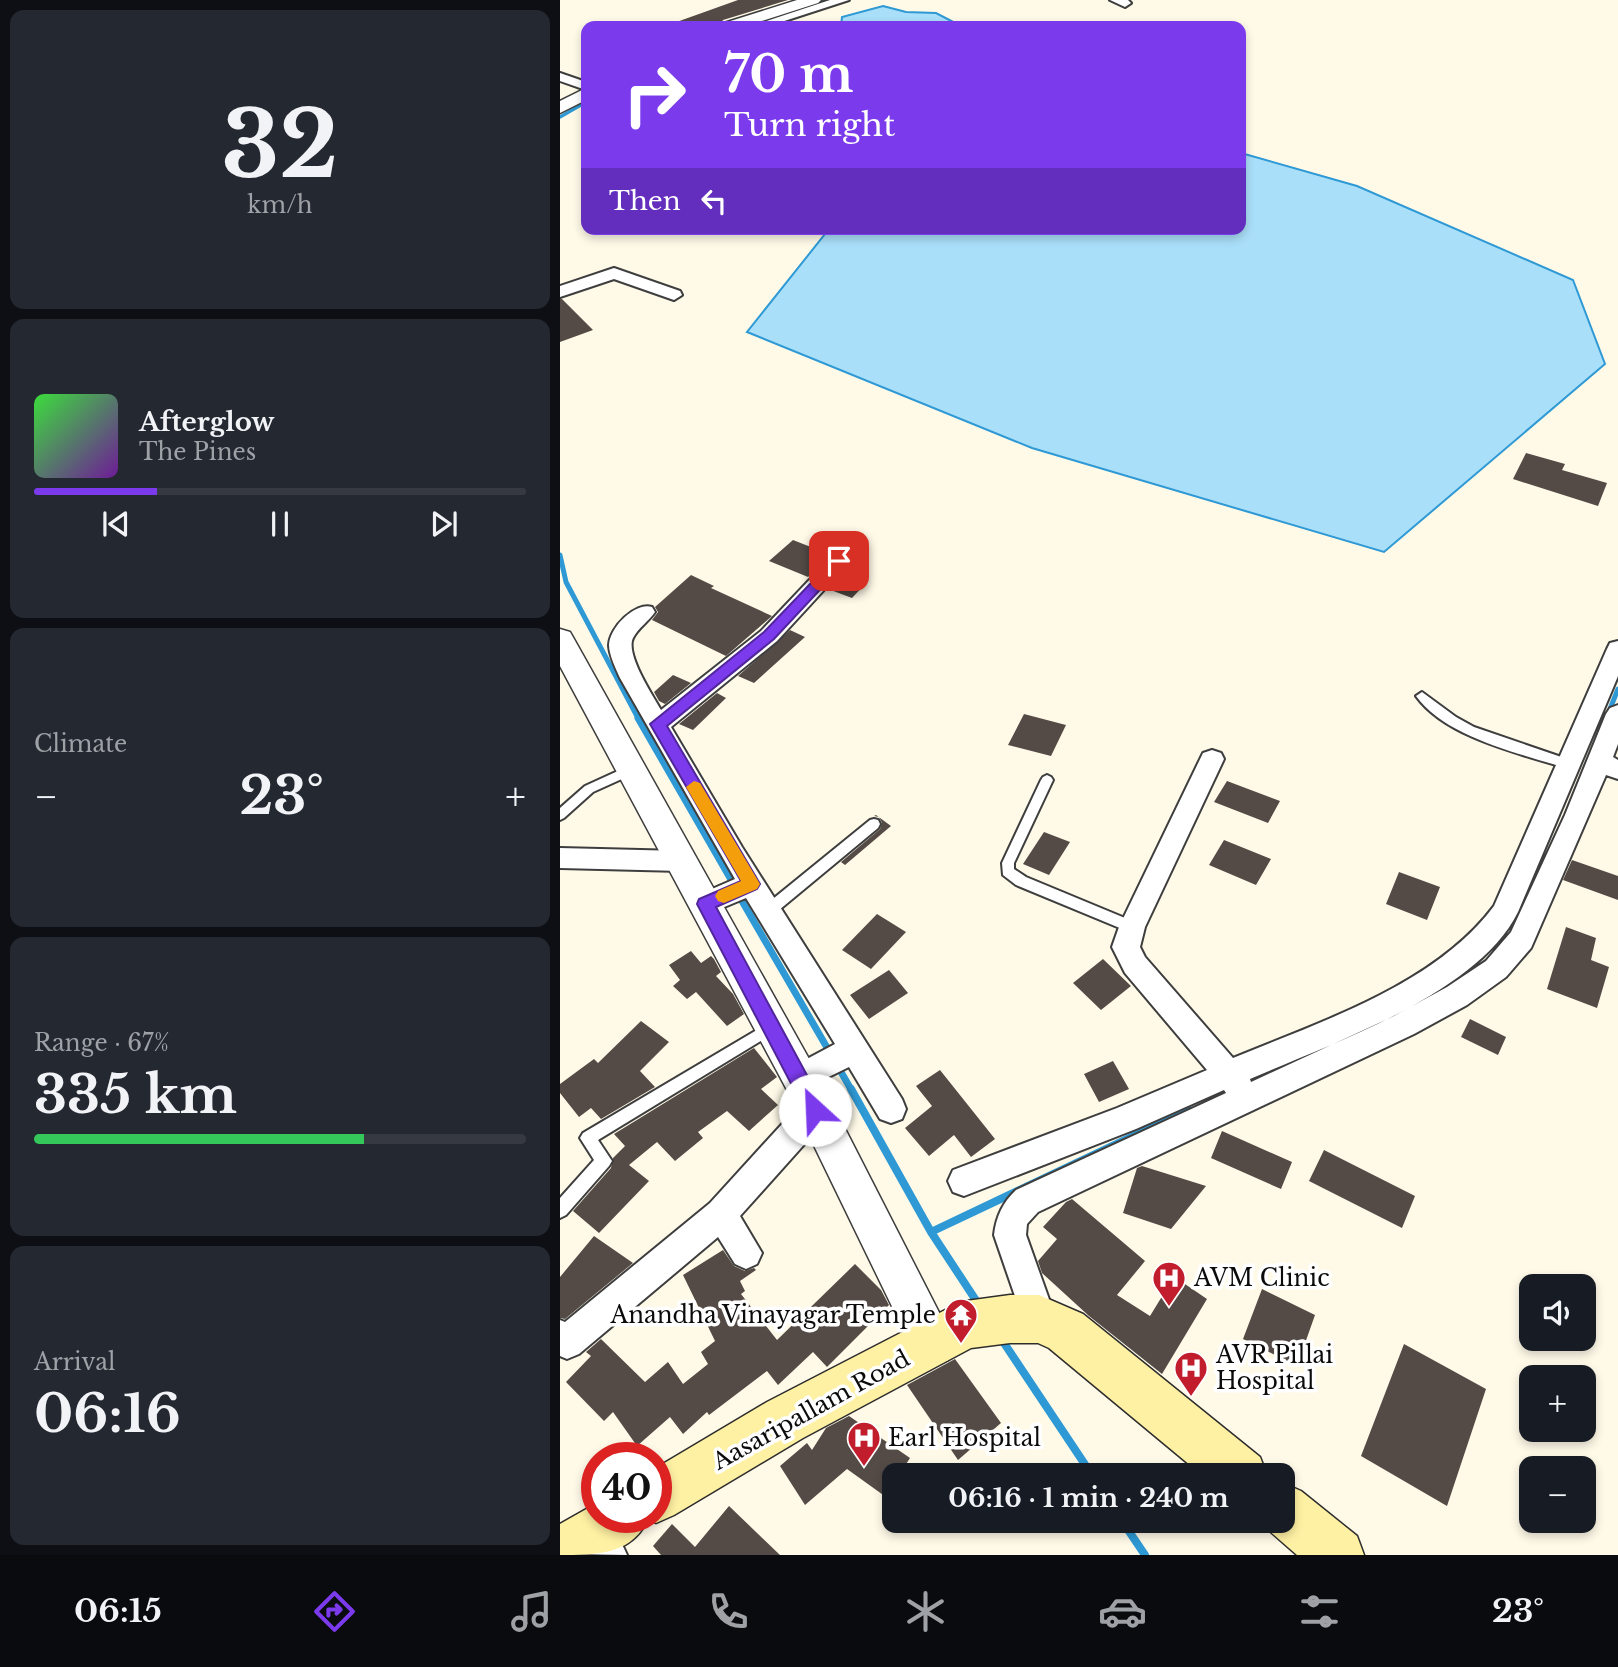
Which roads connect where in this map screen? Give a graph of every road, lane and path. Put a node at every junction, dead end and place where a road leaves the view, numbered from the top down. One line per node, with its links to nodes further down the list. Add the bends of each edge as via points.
1 (813, 0): 3 (street)
2 (843, 0): 4 (street)
3 (746, 21)
4 (774, 21)
5 (560, 76): 6 (street)
6 (581, 84)
7 (581, 96): 8 (street)
8 (560, 108)
9 (560, 292): 10 (street, via 614,273)
10 (674, 295)
11 (839, 561): 17 (street, via 769,636)
12 (644, 612): 17 (street, via 623,635 620,646 631,678)
13 (560, 639): 21 (street)
14 (1618, 649): 19 (street)
15 (1422, 696): 19 (lane, via 1461,726)
16 (1618, 714): 20 (street)
17 (658, 724): 27 (street)
18 (1212, 759): 30 (street)
19 (1569, 764): 33 (street, via 1505,912 1486,938 1453,965 1380,1009)
20 (1608, 765): 35 (street, via 1578,816 1521,940 1496,970 1404,1025)
21 (632, 770): 23 (lane, via 589,789); 26 (street)
22 (1047, 780): 30 (lane, via 1008,871 1021,881)
23 (560, 815)
24 (874, 824): 29 (lane)
25 (560, 858): 26 (street)
26 (681, 861): 28 (street)
27 (751, 884): 28 (street); 29 (street)
28 (705, 904): 31 (street)
29 (768, 911): 32 (street)
30 (1132, 927): 33 (street, via 1126,947 1135,965)
31 (772, 1027): 34 (street); 39 (lane, via 588,1138 604,1161)
32 (854, 1049): 34 (street); 36 (street)
33 (1227, 1075): 35 (street); 38 (street)
34 (800, 1078): 37 (street)
35 (1249, 1097): 42 (street, via 1027,1201 1010,1222)
36 (891, 1109)
37 (815, 1110): 40 (street); 42 (street)
38 (964, 1181)
39 (560, 1210)
40 (721, 1214): 41 (street); 43 (street, via 567,1342)
41 (746, 1253)
42 (987, 1327): 44 (main road, via 1066,1331); 45 (main road, Aasaripallam Road, via 785,1420)
43 (560, 1337)
44 (1227, 1463)
45 (672, 1487)
46 (1295, 1519): 47 (main road)
47 (1338, 1555)

